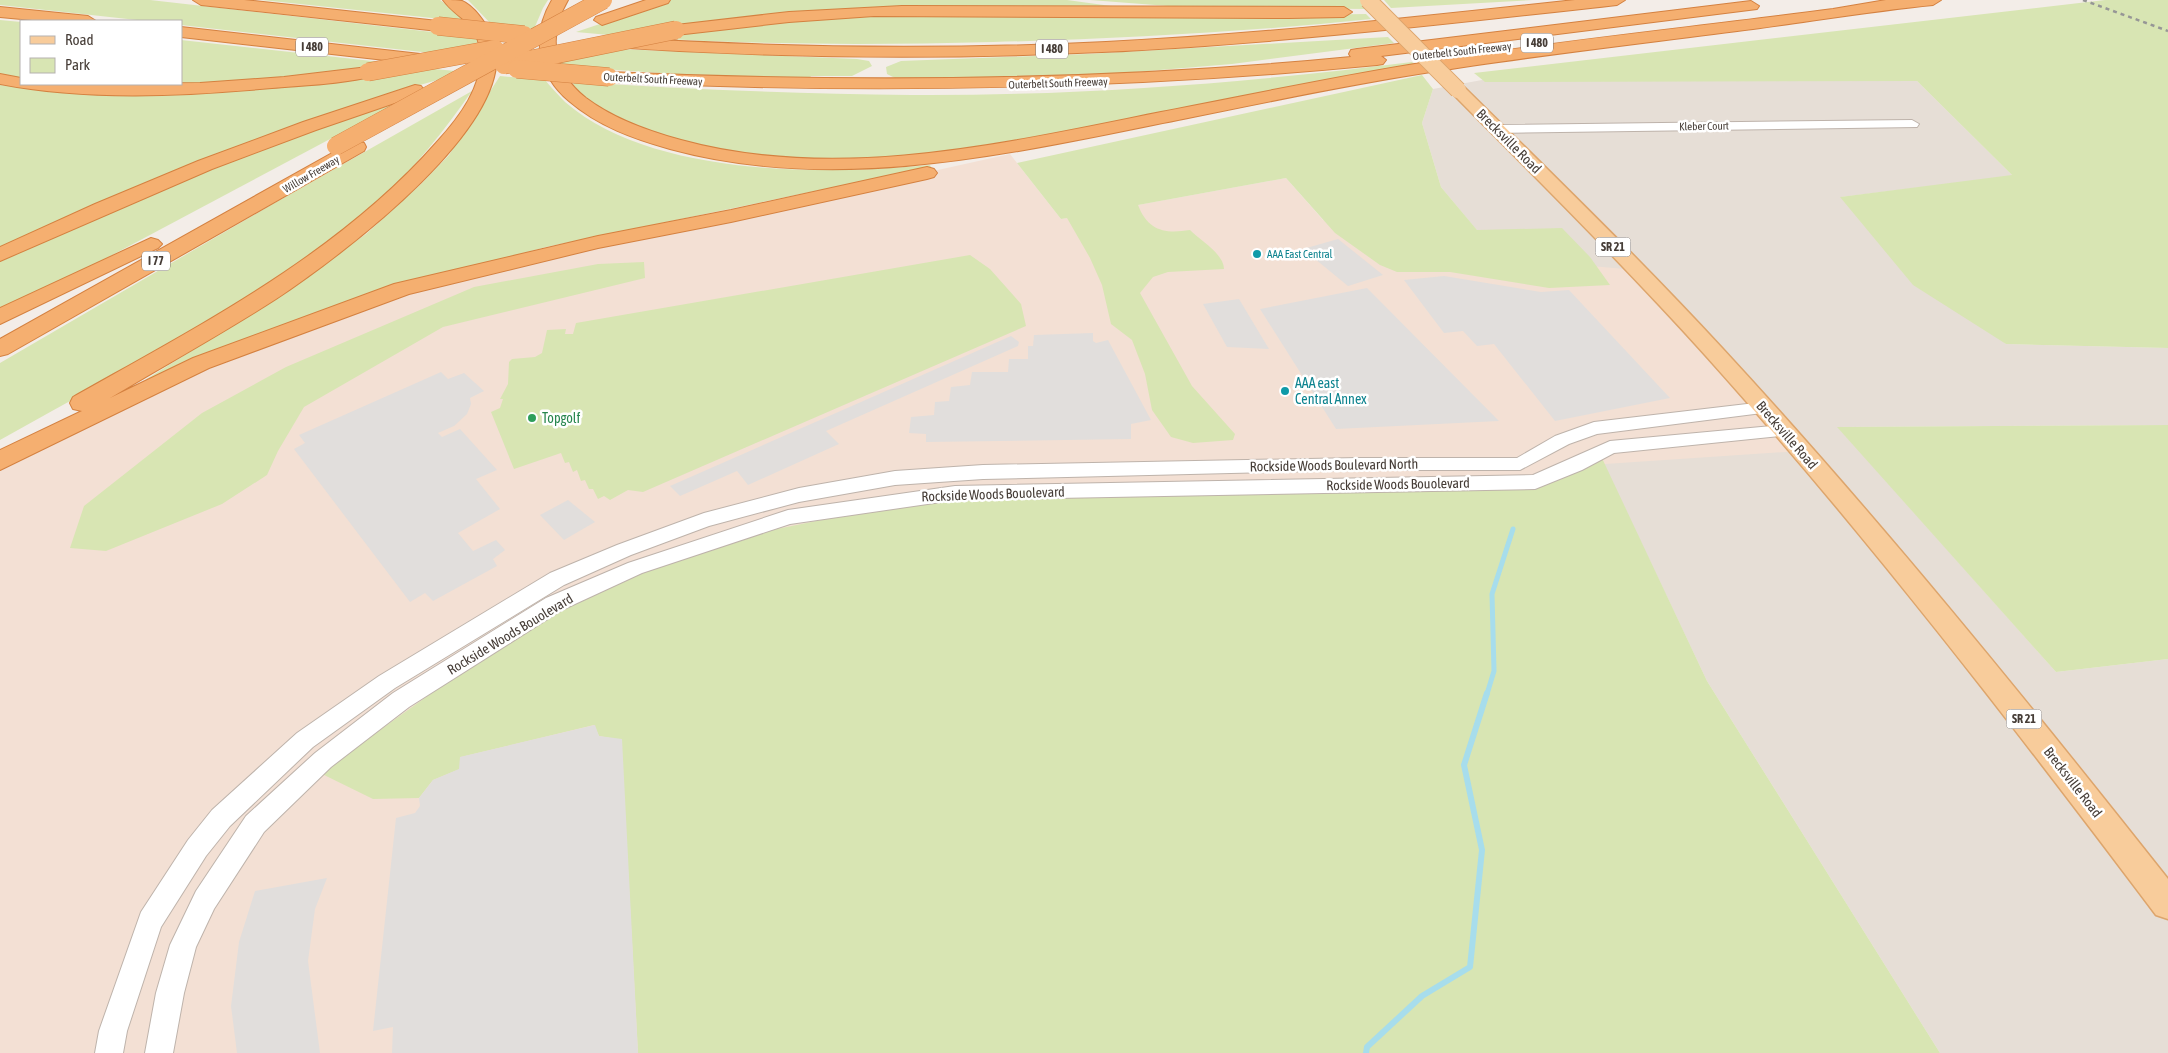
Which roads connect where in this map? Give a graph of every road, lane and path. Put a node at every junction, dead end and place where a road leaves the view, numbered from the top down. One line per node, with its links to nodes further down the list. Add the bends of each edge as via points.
1 (202, 0): 21 (highway, I 480, bridge, via 592,41 737,49 875,52 1029,50)
2 (451, 0): 36 (highway, via 484,32 488,46 488,72 459,127 409,182 333,248 268,294)
3 (560, 0): 26 (highway, via 546,28 546,46 558,80 570,93 586,106 631,130 709,153 773,162 892,162 982,151)
4 (603, 0): 29 (highway, Willow Freeway / I 77, bridge)
5 (622, 0): 33 (highway, Willow Freeway / I 77, bridge)
6 (662, 0): 25 (highway, bridge, via 499,48 368,72 190,89)
7 (1090, 0): 16 (highway, via 1194,8)
8 (1368, 0): 28 (main road, Brecksville Road / SR 21, bridge)
9 (1554, 0): 16 (highway)
10 (1561, 0): 14 (highway)
11 (1616, 0): 14 (highway, I 480)
12 (1711, 0): 21 (highway, via 1314,38)
13 (1933, 0): 18 (highway)
14 (1599, 2): 21 (highway, I 480)
15 (1767, 5): 24 (highway, via 1679,13 1265,65)
16 (1391, 8): 30 (highway, bridge, via 1193,14 900,11 785,18 676,30 535,57 415,90 186,172)
17 (0, 12): 19 (highway)
18 (1796, 16): 24 (highway, Outerbelt South Freeway / I 480, via 1281,70); 26 (highway, via 1427,67)
19 (78, 20)
20 (182, 32): 24 (highway, Outerbelt South Freeway / I 480, bridge, via 609,77 750,84)
21 (1226, 39)
22 (0, 80): 23 (highway)
23 (20, 82)
24 (1037, 84)
25 (48, 85)
26 (1142, 123): 37 (highway, via 855,190 598,242 402,289 201,364)
27 (1912, 124): 28 (street, Kleber Court)
28 (1496, 129): 34 (main road, Brecksville Road / SR 21, via 1660,295)
29 (170, 235): 31 (highway); 32 (highway, Willow Freeway / I 77)
30 (0, 255)
31 (0, 317)
32 (0, 330)
33 (0, 349)
34 (1764, 408): 35 (main road, Brecksville Road / SR 21); 38 (street, Rockside Woods Boulevard North, via 1594,428 1562,440 1520,464 983,472 895,478 799,494 704,520 557,579)
35 (1783, 430): 39 (street, Rockside Woods Bouolevard, via 1610,447 1535,482 956,493 788,517 635,568 568,597); 40 (main road, Brecksville Road / SR 21, via 1985,671)
36 (0, 449)
37 (0, 461)
38 (365, 697): 39 (street); 41 (street, Rockside Woods Boulevard North, via 305,740 221,818 197,848 150,921)
39 (384, 713): 42 (street, Rockside Woods Bouolevard, via 323,760 255,824 205,900 184,945 170,993)
40 (2168, 904)
41 (109, 1053)
42 (159, 1053)

